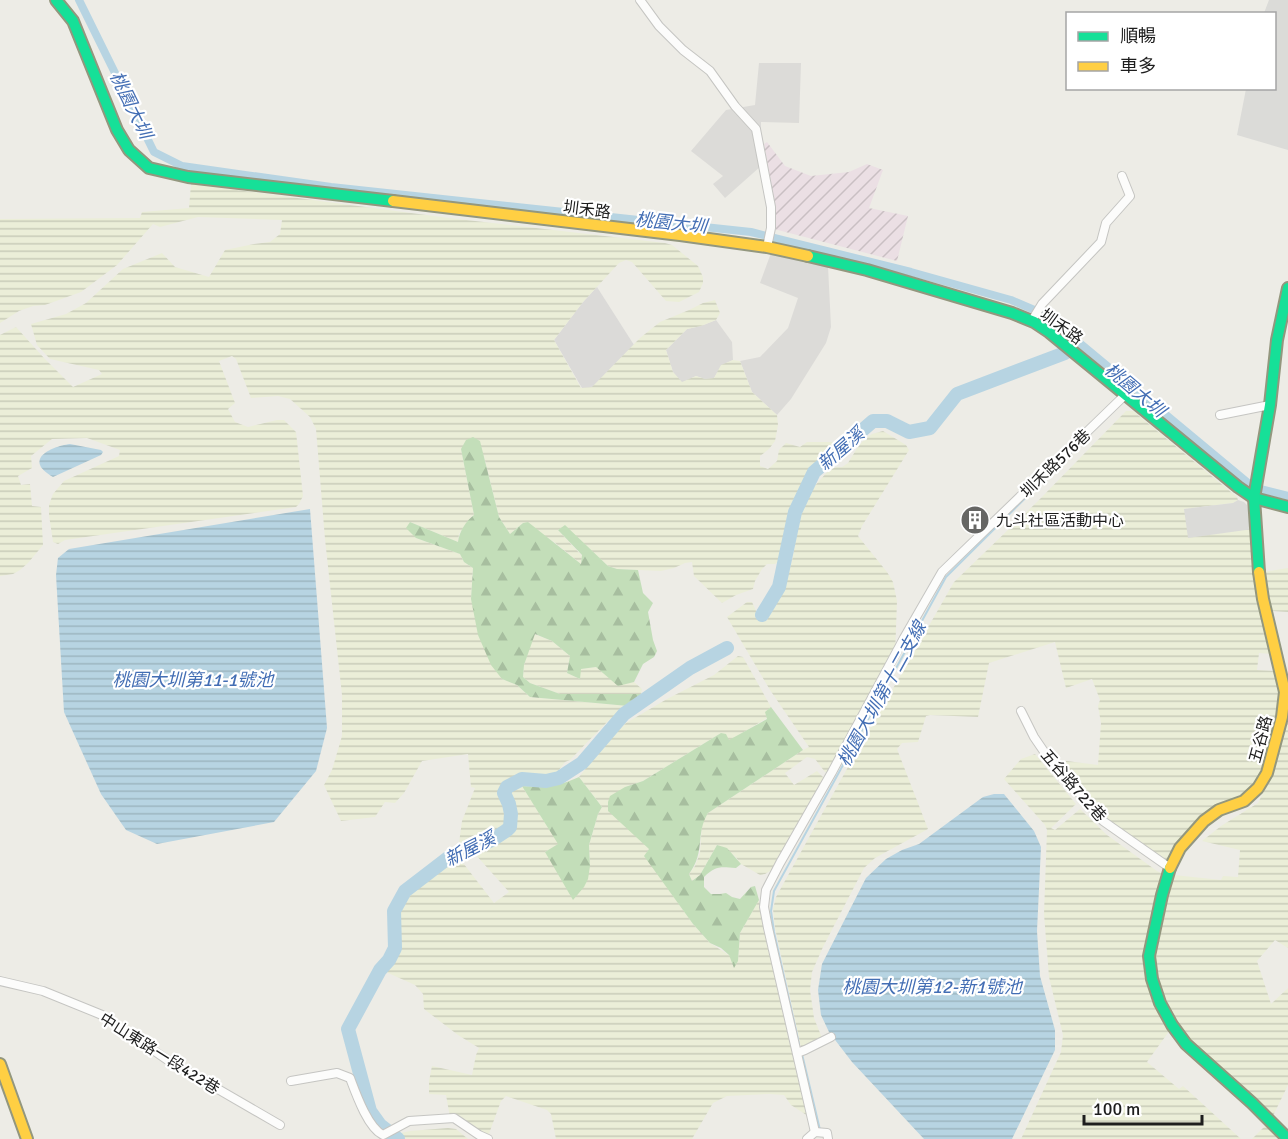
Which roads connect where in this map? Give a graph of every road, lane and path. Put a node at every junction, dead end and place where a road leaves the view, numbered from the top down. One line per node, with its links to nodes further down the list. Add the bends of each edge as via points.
1 (56, 0): 4 (street, 圳禾路, via 73,21 117,130 129,150 149,168 188,177)
2 (640, 0): 4 (street, via 659,26 710,71 756,129 771,207)
3 (1122, 176): 6 (street, via 1130,196 1106,223 1101,242)
4 (767, 245): 6 (street, 圳禾路, via 1012,313)
5 (1288, 288): 8 (street, 五谷路)
6 (1036, 315): 7 (street, 圳禾路, via 1049,332)
7 (1125, 395): 10 (street, 圳禾路, via 1238,487); 16 (street, 圳禾路576巷, via 942,572 766,890 764,908)
8 (1270, 405): 9 (street); 10 (street, 五谷路)
9 (1220, 415)
10 (1256, 488): 11 (street, 圳禾路); 13 (street, 五谷路, via 1263,599 1286,692 1282,717 1267,773 1258,788 1244,801 1219,810 1204,821 1180,848)
11 (1288, 507)
12 (1021, 711): 13 (street, 五谷路722巷, via 1047,756 1104,821)
13 (1170, 868): 25 (street, 五谷路, via 1149,956 1162,1007 1186,1043)
14 (0, 981): 19 (street, 中山東路一段422巷, via 43,991 102,1015 166,1059)
15 (831, 1036): 16 (street)
16 (797, 1053): 20 (street, 圳禾路576巷)
17 (0, 1064): 22 (street)
18 (291, 1080): 23 (street, via 337,1073 350,1078 364,1112 383,1135 409,1121 454,1118)
19 (280, 1125)
20 (815, 1132): 21 (street); 24 (street)
21 (827, 1136)
22 (27, 1139)
23 (488, 1139)
24 (807, 1139)
25 (1288, 1139)

